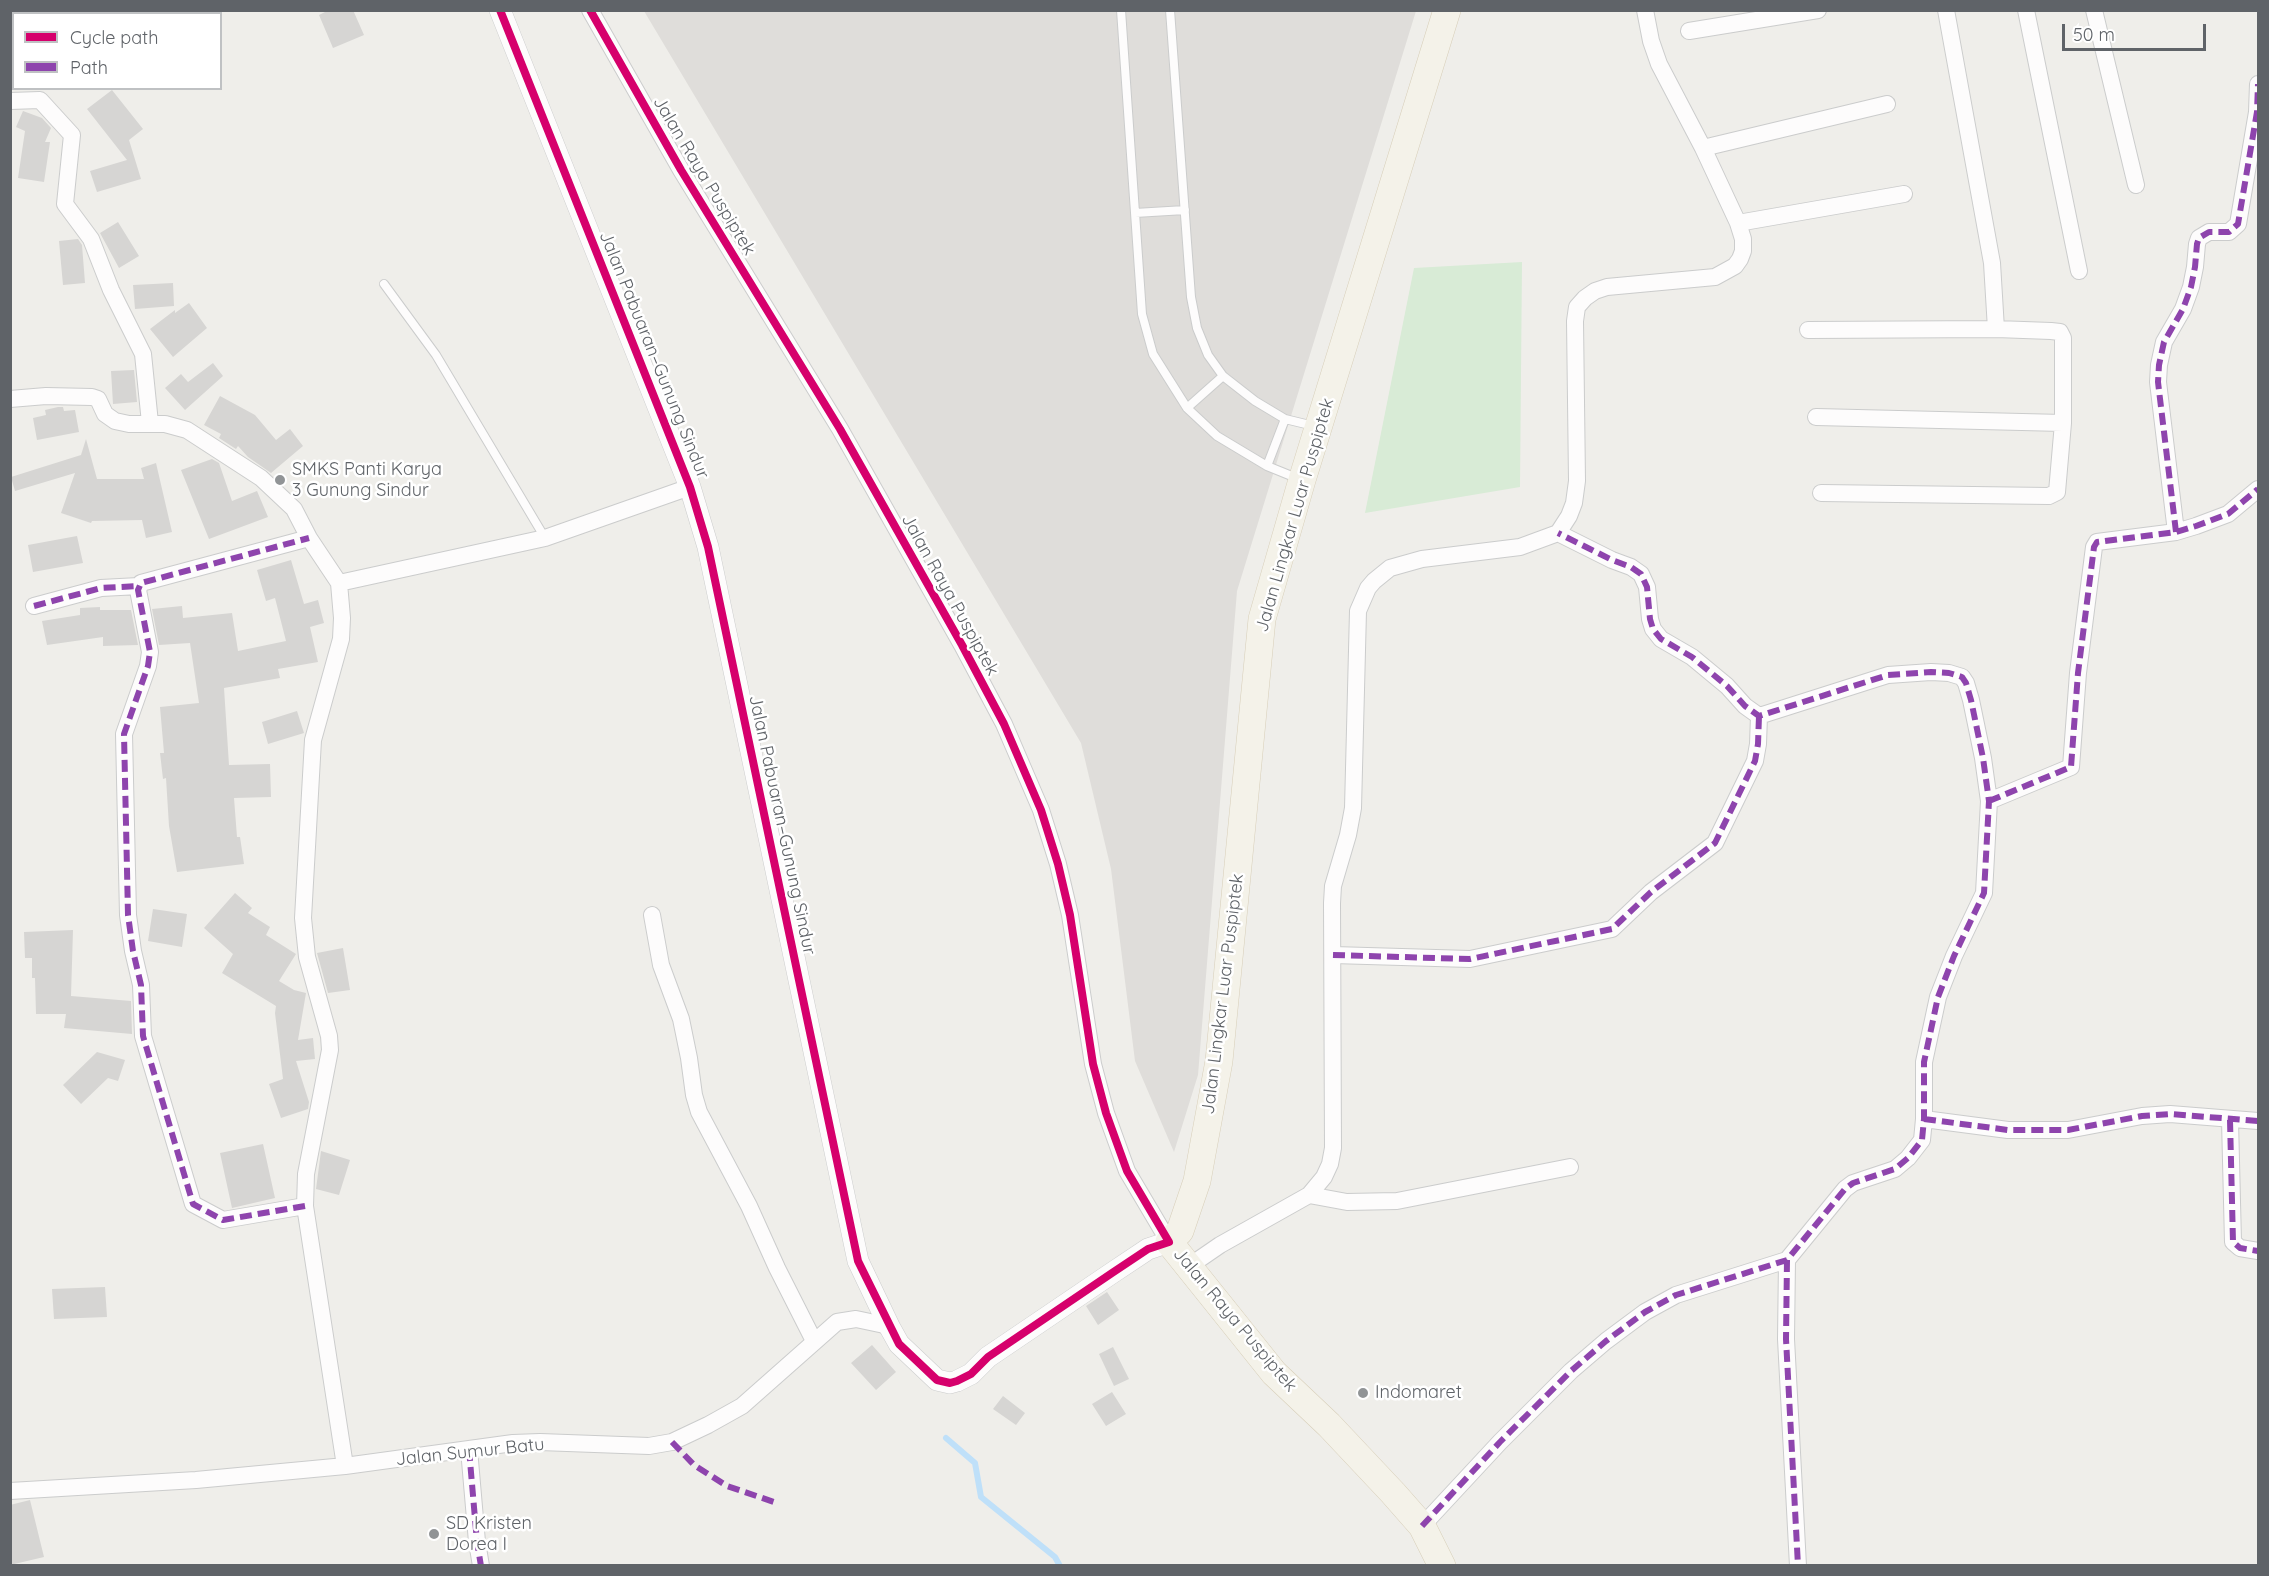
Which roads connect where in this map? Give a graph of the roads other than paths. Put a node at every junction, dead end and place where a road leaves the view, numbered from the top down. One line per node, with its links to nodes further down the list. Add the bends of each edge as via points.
1 (500, 10): 35 (street, Jalan Pabuaran–Gunung Sindur)
2 (590, 10): 55 (street, Jalan Raya Puspiptek, via 681,170 840,429 1004,724 1041,810 1058,864 1070,915 1093,1064 1106,1113 1127,1171)
3 (1120, 10): 19 (lane)
4 (1170, 10): 18 (lane)
5 (1447, 10): 32 (main road, Jalan Lingkar Luar Puspiptek)
6 (1645, 10): 15 (street, via 1659,64)
7 (1818, 10): 11 (street)
8 (1946, 10): 23 (street, via 1992,263)
9 (2026, 10): 21 (street)
10 (2094, 10): 16 (street)
11 (1689, 31)
12 (2259, 84): 38 (street, via 2238,224 2229,232 2208,232 2199,238 2191,287 2164,342 2159,365)
13 (10, 101): 30 (street, via 40,100 72,135 65,204 91,239 143,354)
14 (1887, 104): 15 (street)
15 (1703, 148): 20 (street)
16 (2136, 185)
17 (1904, 194): 20 (street)
18 (1185, 210): 19 (lane); 25 (lane, via 1197,328 1208,355)
19 (1135, 213): 27 (lane, via 1144,324 1153,354)
20 (1738, 223): 39 (street, via 1743,251 1728,271 1706,278 1607,287 1595,291 1577,307 1577,481 1574,503)
21 (2079, 271)
22 (384, 284): 41 (lane, via 442,364)
23 (1996, 329): 24 (street); 31 (street, via 2060,332)
24 (1808, 330)
25 (1223, 376): 27 (lane); 29 (lane)
26 (10, 399): 30 (street, via 92,397 116,421)
27 (1187, 408): 33 (lane, via 1217,436)
28 (1816, 417): 31 (street)
29 (1285, 418): 32 (lane); 33 (lane)
30 (150, 423): 40 (street, via 187,430 261,478 294,509)
31 (2062, 423): 37 (street, via 2057,492 2049,496)
32 (1319, 427): 34 (main road, Jalan Lingkar Luar Puspiptek)
33 (1267, 466): 34 (lane)
34 (1302, 480): 55 (main road, Jalan Lingkar Luar Puspiptek, via 1262,619 1217,1072 1197,1180 1180,1232)
35 (690, 487): 41 (street); 59 (street, Jalan Pabuaran–Gunung Sindur, via 710,559 858,1261)
36 (2259, 489): 38 (street, via 2228,514)
37 (1821, 493)
38 (2176, 532): 46 (street, via 2097,542 2078,673 2071,767)
39 (1558, 533): 45 (street, via 1641,574 1647,587 1653,629 1661,639 1692,657); 48 (street, via 1520,547 1422,559 1390,568 1374,580 1360,602 1353,808 1333,886)
40 (309, 538): 42 (street); 43 (street, via 145,580)
41 (545, 538): 42 (street)
42 (339, 583): 54 (street, via 341,639 313,740 303,918 307,957 330,1050 306,1174)
43 (139, 586): 44 (street, via 101,588); 54 (street, via 150,652 124,734 128,915 141,985 143,1036 193,1204 223,1220)
44 (34, 606)
45 (1759, 716): 46 (street, via 1888,675 1958,675 1966,683 1971,700); 48 (street, via 1755,761 1715,843 1651,892 1612,929 1470,959)
46 (1989, 801): 49 (street, via 1984,893 1938,997 1923,1062)
47 (652, 915): 60 (street, via 661,965 681,1019 699,1112)
48 (1333, 955): 53 (street, via 1333,1148 1324,1177)
49 (1924, 1119): 50 (street, via 2008,1130 2068,1130 2170,1114); 57 (street, via 1922,1140 1908,1158 1895,1169 1845,1190)
50 (2230, 1120): 51 (street); 56 (street, via 2233,1242 2240,1248)
51 (2259, 1121)
52 (1570, 1167): 53 (street, via 1397,1201 1347,1202)
53 (1309, 1195): 58 (street)
54 (305, 1206): 62 (street)
55 (1169, 1242): 58 (main road, Jalan Raya Puspiptek); 59 (street, Jalan Pabuaran–Gunung Sindur, via 1148,1249 957,1381 937,1380 899,1344)
56 (2259, 1251)
57 (1787, 1260): 64 (street, via 1676,1295 1645,1312 1570,1371); 67 (street, via 1786,1339)
58 (1188, 1267): 64 (main road, Jalan Raya Puspiptek, via 1274,1373 1337,1433)
59 (889, 1326): 60 (street, Jalan Sumur Batu, via 842,1320)
60 (814, 1341): 61 (street, Jalan Sumur Batu, via 742,1406 672,1442 649,1446 540,1442)
61 (469, 1449): 62 (street, Jalan Sumur Batu); 65 (street)
62 (345, 1466): 63 (street, Jalan Sumur Batu)
63 (10, 1491)
64 (1422, 1526): 66 (main road, Jalan Raya Puspiptek)
65 (481, 1566)
66 (1442, 1566)
67 (1798, 1566)

